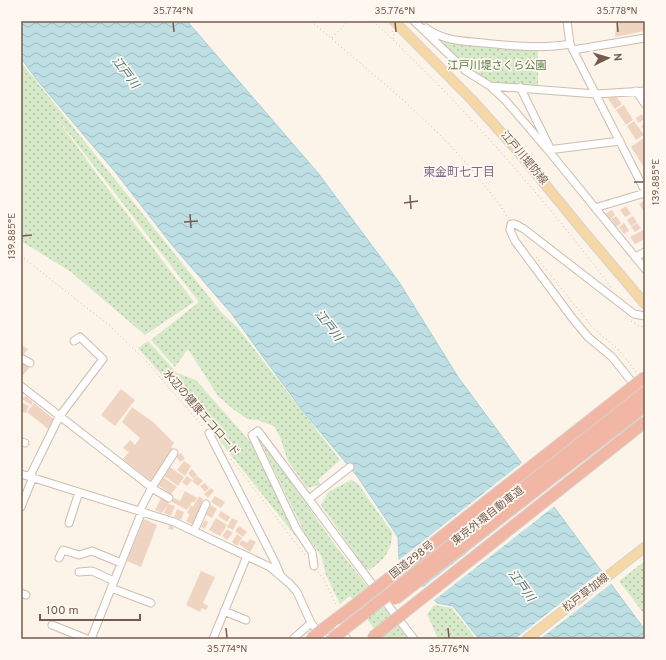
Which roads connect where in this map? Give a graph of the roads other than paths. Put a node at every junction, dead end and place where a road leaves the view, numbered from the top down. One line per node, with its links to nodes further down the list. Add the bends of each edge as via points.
1 (414, 21): 5 (street, via 448,39 525,48); 6 (street, via 466,71)
2 (567, 21): 5 (street)
3 (392, 25): 19 (main road, 江戸川堤防線, via 472,100)
4 (645, 38): 5 (street)
5 (572, 47): 10 (street)
6 (490, 86): 7 (street); 13 (street)
7 (520, 87): 10 (street); 13 (street)
8 (636, 91): 9 (street); 10 (street); 11 (street)
9 (645, 91)
10 (596, 94): 12 (street)
11 (645, 104)
12 (620, 141): 13 (street); 14 (street)
13 (550, 150): 15 (street)
14 (645, 192): 15 (street)
15 (596, 209): 17 (street)
16 (645, 252): 17 (street)
17 (635, 257): 18 (street)
18 (645, 269)
19 (645, 304)
20 (645, 316): 27 (street, via 634,314 524,229 511,224 510,230 515,241 573,319 588,337 612,357)
21 (74, 341): 29 (street, via 80,337 103,359)
22 (21, 358): 23 (street)
23 (30, 363)
24 (641, 375): 56 (highway, 国道298号, bridge)
25 (21, 386): 29 (street)
26 (645, 392): 66 (highway, 東京外環自動車道, bridge)
27 (645, 398)
28 (645, 406): 67 (highway, 東京外環自動車道, bridge)
29 (59, 417): 35 (street); 36 (street)
30 (645, 422): 60 (highway, bridge)
31 (209, 433): 51 (street)
32 (174, 453): 36 (street)
33 (350, 467): 39 (street)
34 (21, 474): 35 (street)
35 (32, 477): 37 (street); 41 (street)
36 (152, 487): 38 (street); 42 (street)
37 (79, 492): 42 (street); 43 (street)
38 (169, 498)
39 (309, 499): 49 (street, via 258,431 252,435 296,528 312,552); 69 (street)
40 (206, 504): 44 (street)
41 (21, 507)
42 (141, 511): 44 (street); 48 (street)
43 (69, 522)
44 (194, 531): 46 (street)
45 (645, 547): 70 (main road, 松戸草加線)
46 (247, 556): 51 (street, via 270,567); 54 (street)
47 (59, 558): 48 (street, via 63,550 79,555 92,551)
48 (122, 563): 52 (street)
49 (314, 566)
50 (79, 572): 52 (street, via 92,571)
51 (281, 576): 57 (street, via 298,592)
52 (113, 584): 53 (street); 62 (street)
53 (151, 603)
54 (224, 611): 55 (street); 63 (street)
55 (246, 620)
56 (333, 621): 59 (highway, 国道298号); 68 (street)
57 (311, 623): 59 (street); 64 (street)
58 (52, 625): 61 (street)
59 (323, 635): 65 (highway, 国道298号, bridge)
60 (371, 638)
61 (87, 639)
62 (91, 639)
63 (213, 639)
64 (292, 639)
65 (311, 639)
66 (332, 639)
67 (344, 639)
68 (347, 639)
69 (414, 639)
70 (527, 639)

